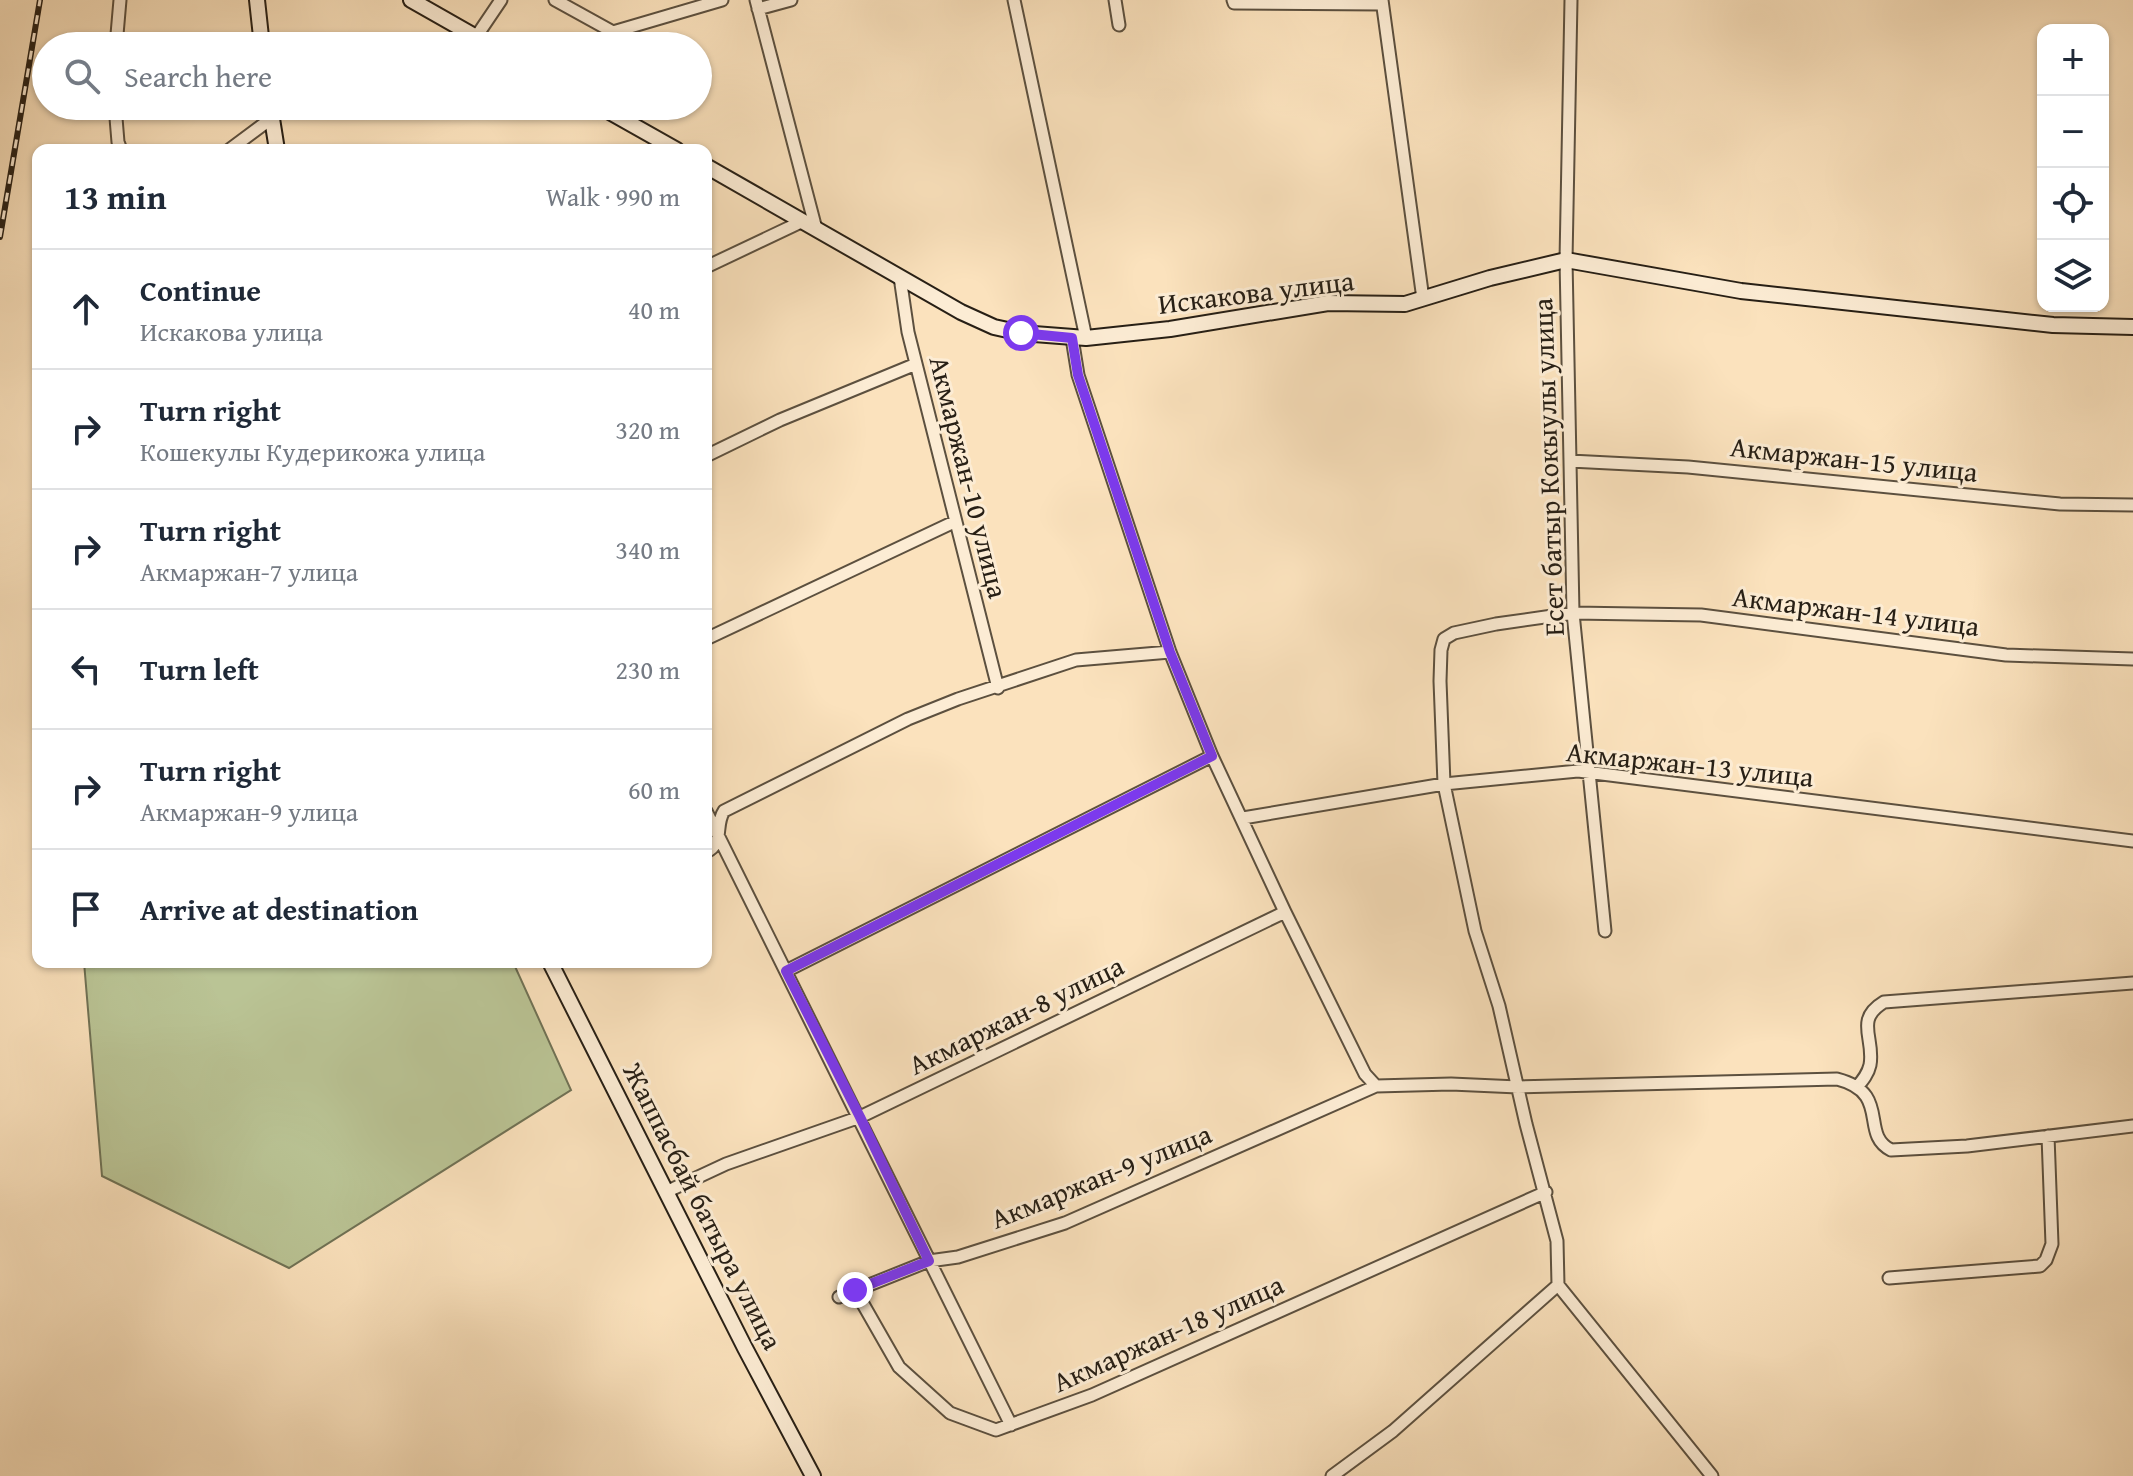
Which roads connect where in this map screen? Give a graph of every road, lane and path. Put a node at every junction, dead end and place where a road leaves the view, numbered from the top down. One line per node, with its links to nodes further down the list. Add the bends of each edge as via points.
1 (120, 0): 15 (street)
2 (257, 0): 16 (street)
3 (411, 0): 17 (street)
4 (501, 0): 18 (street)
5 (555, 0): 6 (street, via 613,32)
6 (722, 0)
7 (791, 0): 13 (street)
8 (1014, 0): 34 (street)
9 (1115, 0): 14 (street)
10 (1571, 0): 29 (street, Есет батыр Кокыулы улица)
11 (1233, 2): 12 (street)
12 (1382, 2): 32 (street)
13 (757, 5): 28 (street)
14 (1119, 25)
15 (117, 32)
16 (260, 32)
17 (467, 32)
18 (479, 32)
19 (116, 120): 23 (street)
20 (262, 120): 24 (street)
21 (272, 120): 25 (street)
22 (624, 120): 26 (street)
23 (119, 144)
24 (236, 144)
25 (276, 144)
26 (666, 144)
27 (712, 169): 28 (street, Искакова улица)
28 (810, 225): 30 (street); 31 (street, Искакова улица)
29 (1566, 260): 32 (street, Искакова улица); 33 (street, Искакова улица, via 1741,291 2053,325); 37 (street, Есет батыр Кокыулы улица)
30 (712, 265)
31 (900, 277): 34 (street, Искакова улица, via 994,327); 35 (street, Акмаржан-10 улица)
32 (1423, 299): 34 (street, Искакова улица, via 1405,304 1328,303)
33 (2133, 327)
34 (1079, 338): 42 (street, via 1078,375)
35 (916, 364): 36 (street); 39 (street, Акмаржан-10 улица)
36 (712, 453)
37 (1570, 461): 38 (street, Акмаржан-15 улица, via 1688,467 2060,504); 40 (street, Есет батыр Кокыулы улица)
38 (2133, 505)
39 (954, 522): 41 (street); 44 (street, Акмаржан-10 улица)
40 (1573, 613): 43 (street, Акмаржан-14 улица, via 1701,615 2006,655); 46 (street, Есет батыр Кокыулы улица); 47 (street, Акмаржан-14 улица, via 1496,624 1444,639)
41 (712, 636)
42 (1170, 652): 44 (street, via 1076,660); 45 (street)
43 (2133, 659)
44 (998, 688): 50 (street, via 908,719 742,800 724,811 718,821)
45 (1212, 756): 48 (street); 56 (street)
46 (1590, 773): 47 (street, Акмаржан-13 улица); 51 (street, Акмаржан-13 улица); 54 (street, Есет батыр Кокыулы улица)
47 (1444, 784): 48 (street, Акмаржан-13 улица); 59 (street, via 1475,931)
48 (1243, 818): 53 (street)
49 (712, 823): 50 (street)
50 (719, 838): 52 (street); 56 (street)
51 (2133, 841)
52 (712, 849)
53 (1285, 912): 58 (street, via 1365,1074); 61 (street, Акмаржан-8 улица)
54 (1605, 931)
55 (553, 968): 64 (street, Жаппасбай батыра улица)
56 (786, 971): 61 (street)
57 (2133, 983): 60 (street, via 1884,1002 1872,1009 1866,1025 1870,1065)
58 (1376, 1086): 59 (street); 66 (street, Акмаржан-9 улица, via 1065,1223)
59 (1518, 1087): 60 (street, via 1837,1079); 65 (street)
60 (1857, 1087): 63 (street, via 1871,1101 1878,1138 1891,1150)
61 (860, 1117): 64 (street, Акмаржан-8 улица, via 763,1150); 66 (street)
62 (2133, 1126): 63 (street)
63 (2048, 1136): 67 (street, via 2052,1244 2040,1266)
64 (666, 1192): 72 (street, Жаппасбай батыра улица)
65 (1546, 1192): 68 (street, via 1557,1241); 71 (street, Акмаржан-18 улица, via 1092,1395)
66 (929, 1261): 69 (street, Акмаржан-9 улица); 71 (street)
67 (1889, 1278)
68 (1558, 1285): 73 (street, via 1393,1431); 74 (street)
69 (855, 1290): 70 (street, Акмаржан-9 улица); 71 (street, Акмаржан-18 улица, via 899,1367 950,1413 996,1430)
70 (839, 1297)
71 (1011, 1425)
72 (812, 1475)
73 (1332, 1476)
74 (1712, 1476)

